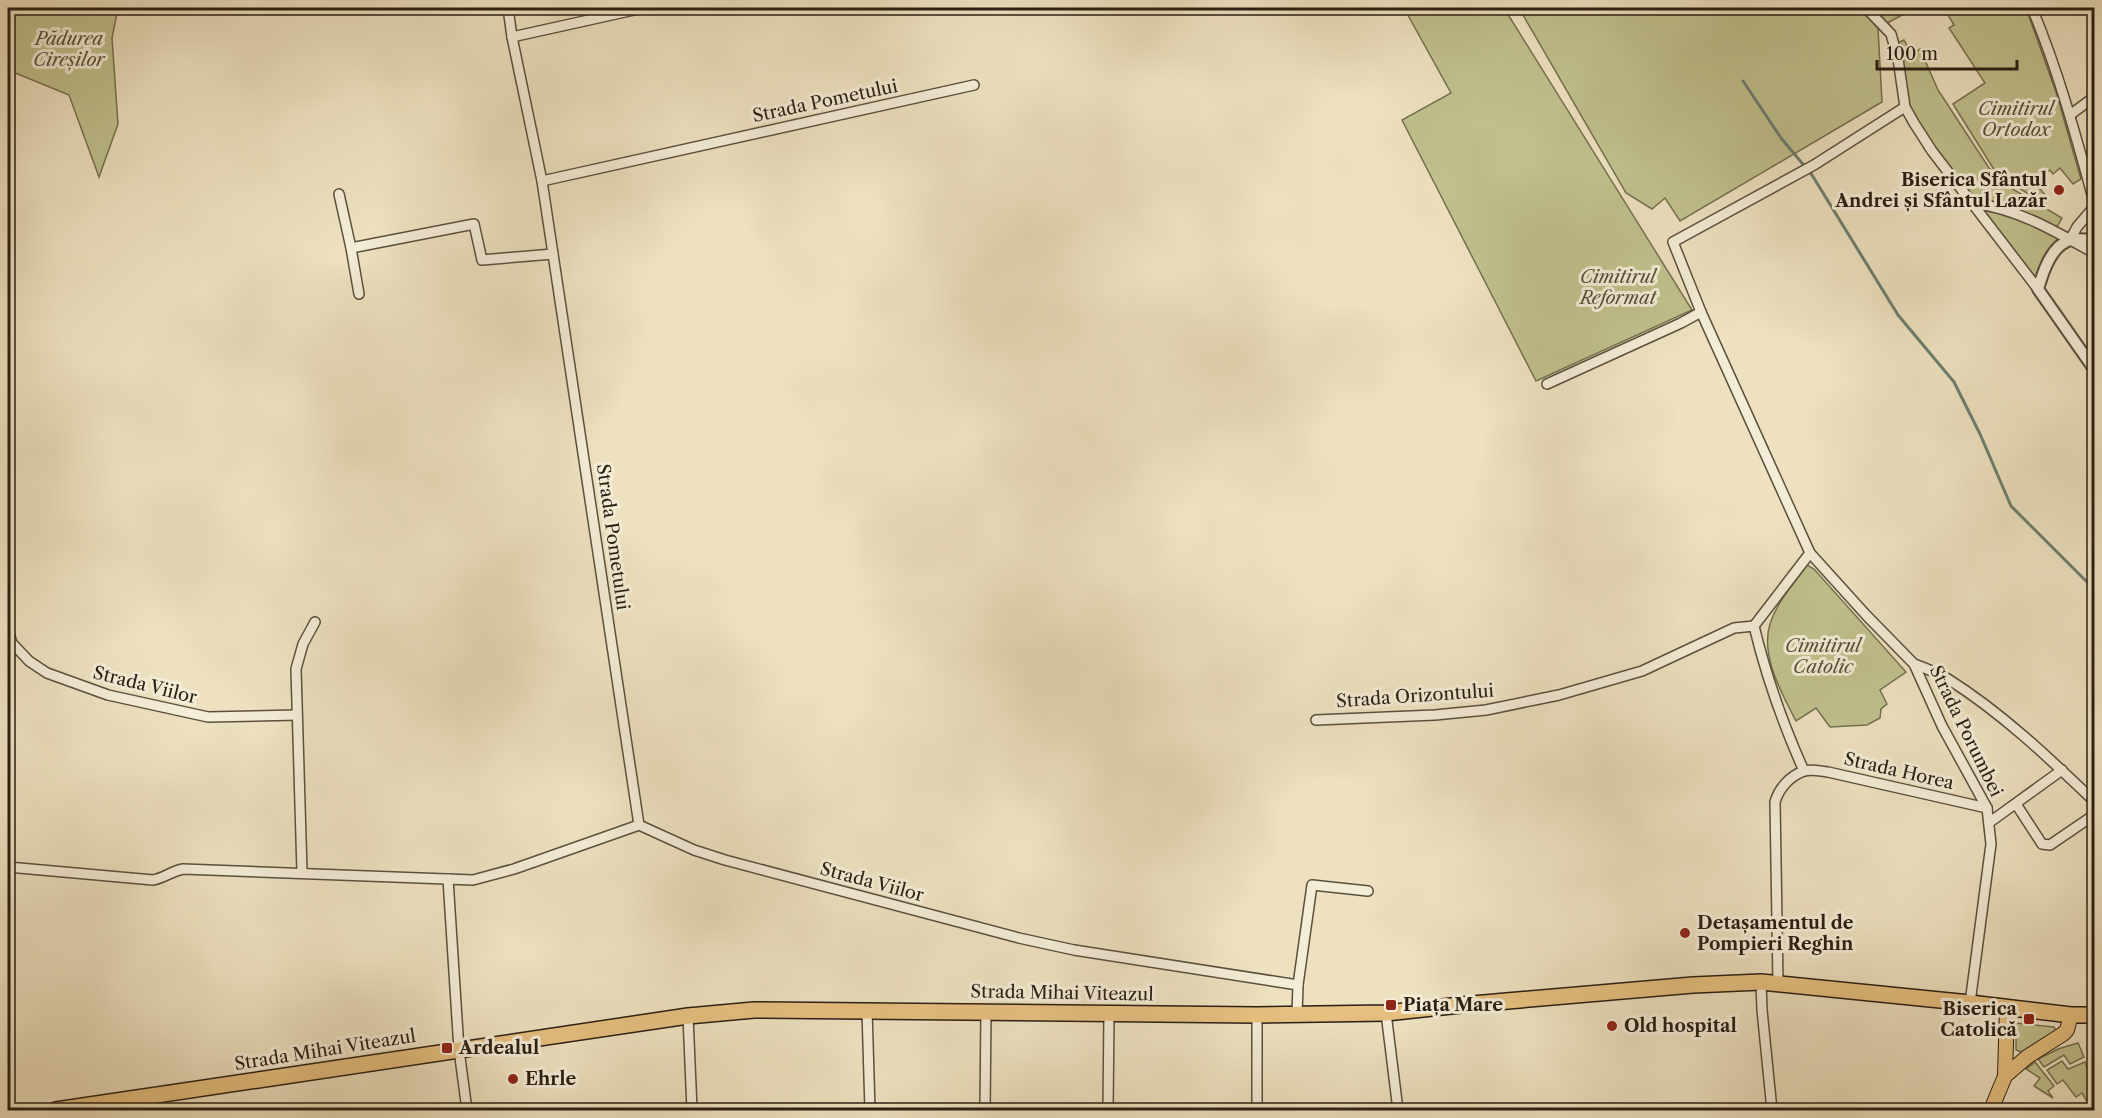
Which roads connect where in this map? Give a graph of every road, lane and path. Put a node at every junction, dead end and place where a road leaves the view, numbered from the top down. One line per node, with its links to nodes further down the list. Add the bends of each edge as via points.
1 (508, 8): 5 (street, Strada Pometului)
2 (643, 8): 5 (street)
3 (1866, 8): 8 (street, via 1891,34 1895,44)
4 (2032, 8): 9 (street)
5 (512, 36): 10 (street, Strada Pometului)
6 (974, 85): 10 (street, Strada Pometului)
7 (2094, 98): 9 (street)
8 (1905, 107): 12 (street, via 1932,151); 22 (street, Strada Porumbei, via 1814,165 1673,242)
9 (2070, 115): 13 (street)
10 (542, 181): 19 (street, Strada Pometului)
11 (339, 194): 17 (street)
12 (1973, 202): 15 (street, via 2008,210); 20 (street)
13 (2094, 202)
14 (2094, 207): 15 (street)
15 (2070, 240): 16 (street); 18 (street); 20 (street, via 2057,248)
16 (2094, 240)
17 (351, 248): 19 (street, via 474,224 482,260); 21 (street)
18 (2094, 253)
19 (553, 254): 39 (street, Strada Pometului)
20 (2038, 289): 23 (street)
21 (359, 294)
22 (1701, 312): 24 (street); 25 (street, Strada Porumbei)
23 (2094, 369)
24 (1547, 384)
25 (1810, 553): 27 (street); 29 (street, Strada Porumbei)
26 (315, 622): 30 (street, via 296,669)
27 (1754, 626): 31 (street, Strada Orizontului, via 1734,628 1642,671 1559,695 1476,711); 33 (street, via 1768,680)
28 (8, 631): 30 (street, Strada Viilor, via 12,643 47,673 108,695 208,717)
29 (1914, 664): 32 (street, via 1947,678); 36 (street, Strada Porumbei, via 1942,726)
30 (297, 715): 41 (street)
31 (1316, 720)
32 (2062, 770): 34 (street); 35 (street, Strada Porumbei)
33 (1804, 771): 36 (street, Strada Horea, via 1828,772); 45 (street, via 1779,790 1775,802)
34 (2094, 801)
35 (2016, 804): 37 (street, Strada Porumbei, via 2042,844 2050,845); 38 (street, Strada Porumbei)
36 (1987, 808): 38 (street, Strada Porumbei)
37 (2094, 815)
38 (1990, 822): 47 (street, Strada Porumbei, via 1991,844)
39 (639, 825): 42 (street, via 492,876); 46 (street, Strada Viilor, via 725,860 1019,938)
40 (8, 867): 41 (street, via 153,880 183,869)
41 (302, 872): 42 (street)
42 (448, 879): 58 (street)
43 (1368, 891): 46 (street, via 1312,885)
44 (1761, 982): 45 (highway, Strada Mihai Viteazul); 52 (highway, Strada Mihai Viteazul); 69 (street)
45 (1778, 982): 47 (highway, Strada Mihai Viteazul)
46 (1298, 985): 53 (street)
47 (1971, 1003): 48 (highway, Strada Mihai Viteazul)
48 (2007, 1008): 56 (highway, Strada Mihai Viteazul); 59 (main road)
49 (867, 1010): 50 (highway, Strada Mihai Viteazul); 57 (highway, Strada Mihai Viteazul, via 754,1010); 64 (street)
50 (986, 1011): 51 (highway, Strada Mihai Viteazul); 65 (street)
51 (1108, 1013): 55 (highway, Strada Mihai Viteazul); 66 (street)
52 (1386, 1013): 53 (highway, Strada Mihai Viteazul); 68 (street)
53 (1297, 1014): 55 (highway, Strada Mihai Viteazul)
54 (2094, 1014): 56 (highway, Strada Mihai Viteazul)
55 (1257, 1015): 67 (street)
56 (2070, 1015): 59 (main road, via 2066,1032)
57 (688, 1016): 58 (highway, Strada Mihai Viteazul); 63 (street)
58 (459, 1050): 60 (highway, Strada Mihai Viteazul); 62 (street)
59 (2005, 1076): 70 (main road)
60 (83, 1108): 61 (highway, Strada Mihai Viteazul)
61 (56, 1110)
62 (467, 1110)
63 (692, 1110)
64 (870, 1110)
65 (985, 1110)
66 (1107, 1110)
67 (1257, 1110)
68 (1398, 1110)
69 (1772, 1110)
70 (1991, 1110)

